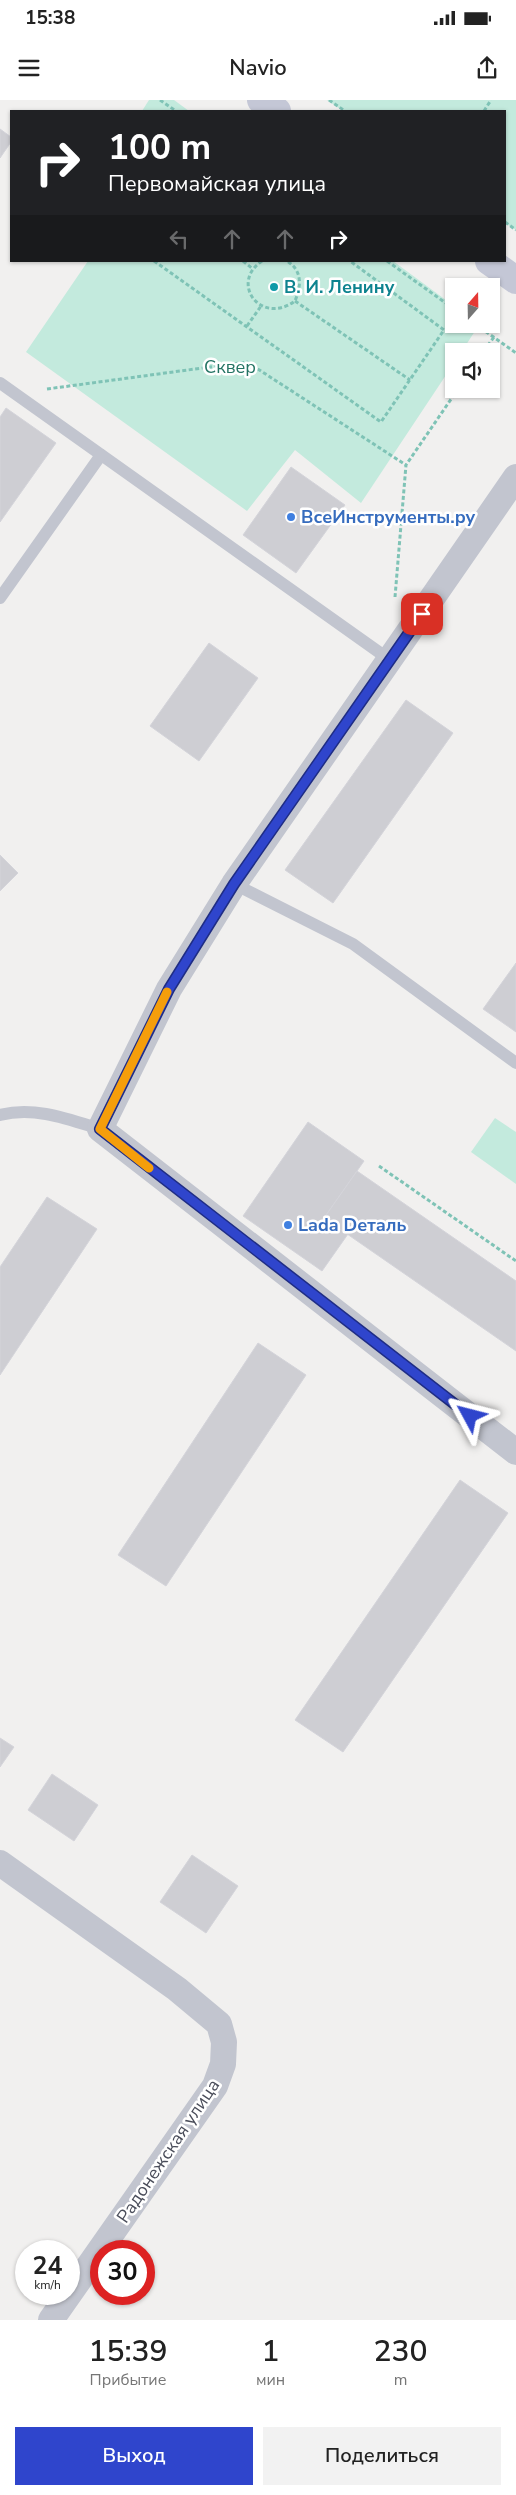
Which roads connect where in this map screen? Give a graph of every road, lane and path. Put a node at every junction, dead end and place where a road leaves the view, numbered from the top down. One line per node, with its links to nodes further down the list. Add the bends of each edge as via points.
1 (160, 100): 4 (path)
2 (261, 100): 5 (street)
3 (329, 100): 6 (path)
4 (175, 110)
5 (276, 110)
6 (344, 110)
7 (155, 262): 19 (path)
8 (244, 262): 14 (path)
9 (261, 262): 14 (path)
10 (289, 262): 16 (path, via 300,278)
11 (351, 262): 24 (path, via 444,330)
12 (388, 262): 17 (path)
13 (490, 262): 15 (street)
14 (253, 269): 18 (path, via 248,281 249,290 252,299)
15 (516, 280)
16 (295, 301): 18 (path, via 280,309); 24 (path)
17 (445, 302)
18 (260, 306): 19 (path)
19 (247, 326): 24 (path, via 381,422)
20 (488, 333): 21 (path)
21 (494, 337): 22 (path); 23 (path)
22 (490, 343)
23 (516, 353)
24 (410, 380)
25 (0, 384): 26 (lane)
26 (14, 393): 28 (lane); 29 (path, via 247,362)
27 (452, 398): 29 (path)
28 (101, 455): 31 (lane); 33 (lane)
29 (406, 465): 32 (path)
30 (516, 477): 33 (street)
31 (0, 598)
32 (395, 602)
33 (390, 660): 34 (street)
34 (234, 884): 35 (lane, via 353,944); 37 (street, via 169,989)
35 (516, 1062)
36 (0, 1115): 37 (lane, via 30,1111)
37 (100, 1129): 40 (street)
38 (379, 1166): 39 (path)
39 (516, 1261)
40 (516, 1452)
41 (0, 1863): 42 (street, Радонежская улица, via 177,1989 219,2024 224,2042 224,2064 215,2086)
42 (51, 2320)

